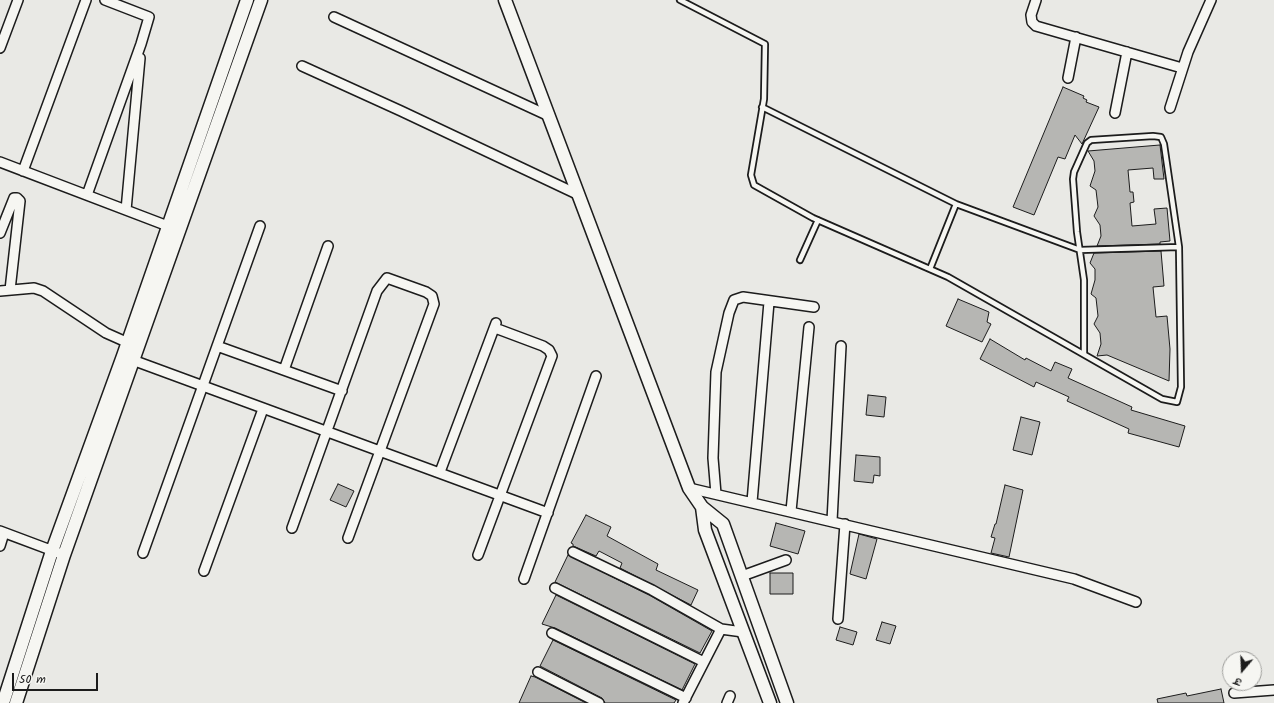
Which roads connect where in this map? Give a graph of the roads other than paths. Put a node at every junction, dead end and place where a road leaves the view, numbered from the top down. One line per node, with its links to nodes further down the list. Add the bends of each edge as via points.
1 (18, 0): 13 (street)
2 (86, 0): 23 (street)
3 (104, 0): 12 (street, via 149,17)
4 (247, 0): 30 (street)
5 (261, 0): 30 (street)
6 (505, 0): 21 (street)
7 (680, 0): 18 (lane, via 765,44)
8 (1036, 0): 11 (street, via 1032,22 1036,26)
9 (1208, 0): 16 (street)
10 (334, 17): 21 (street)
11 (1076, 37): 14 (street); 17 (street)
12 (141, 44): 25 (street); 27 (street)
13 (0, 48)
14 (1127, 52): 16 (street); 20 (street)
15 (302, 66): 24 (street)
16 (1182, 68): 19 (street)
17 (1068, 78)
18 (762, 107): 26 (lane); 28 (lane, via 751,175 754,185)
19 (1170, 108)
20 (1115, 113)
21 (549, 116): 24 (street)
22 (0, 162): 23 (street)
23 (23, 171): 25 (street)
24 (579, 195): 55 (street)
25 (87, 196): 27 (street)
26 (956, 204): 34 (lane); 36 (lane)
27 (126, 210): 30 (street)
28 (818, 220): 35 (lane); 36 (lane)
29 (260, 226): 43 (street)
30 (174, 228): 42 (street)
31 (0, 232): 37 (street, via 14,198 17,198 20,201)
32 (328, 246): 47 (street)
33 (1179, 247): 34 (lane); 34 (lane, via 1164,144 1161,137 1153,136 1091,140 1087,143 1073,178); 45 (lane, via 1181,387 1177,402 1162,399)
34 (1080, 250): 45 (lane, via 1084,280)
35 (800, 260)
36 (930, 269): 45 (lane)
37 (10, 290): 38 (street); 42 (street, via 34,288 43,291 106,333)
38 (0, 291)
39 (769, 302): 40 (street); 57 (street, via 743,297 734,300 730,313 716,372 713,458); 58 (street)
40 (814, 307)
41 (809, 327): 60 (street)
42 (133, 345): 46 (street)
43 (217, 346): 47 (street); 49 (street)
44 (841, 346): 62 (street)
45 (1084, 354)
46 (128, 358): 49 (street); 68 (street); 71 (street)
47 (284, 370): 50 (street)
48 (596, 376): 61 (street)
49 (202, 387): 51 (street); 70 (street)
50 (342, 391): 52 (street); 53 (street, via 382,282 387,278 432,296 434,304)
51 (263, 409): 52 (street); 74 (street)
52 (328, 433): 53 (street); 64 (street)
53 (380, 451): 54 (street); 66 (street)
54 (440, 472): 56 (street); 56 (street, via 496,325 543,346 552,356)
55 (689, 488): 57 (street); 59 (street)
56 (502, 494): 61 (street); 72 (street)
57 (716, 494): 58 (street)
58 (752, 502): 60 (street)
59 (702, 507): 75 (street, via 723,524); 81 (street, via 705,530)
60 (791, 511): 62 (street)
61 (548, 513): 76 (street)
62 (832, 521): 63 (street)
63 (845, 524): 78 (street, via 1074,579); 79 (street)
64 (292, 528)
65 (2, 532): 67 (street); 68 (street)
66 (348, 538)
67 (0, 546)
68 (52, 551): 71 (street); 88 (street)
69 (573, 552): 80 (street, via 652,590)
70 (143, 553)
71 (64, 555): 89 (street)
72 (478, 555)
73 (786, 560): 75 (street)
74 (204, 571)
75 (742, 576): 92 (street)
76 (524, 579)
77 (555, 588): 83 (street)
78 (1136, 602)
79 (838, 619)
80 (721, 629): 81 (street); 83 (street)
81 (743, 632): 91 (street)
82 (552, 633): 87 (street)
83 (704, 662): 87 (street)
84 (538, 672): 90 (street)
85 (1274, 690): 86 (street)
86 (1234, 692)
87 (685, 700)
88 (3, 703)
89 (16, 703)
90 (599, 703)
91 (770, 703)
92 (787, 703)

